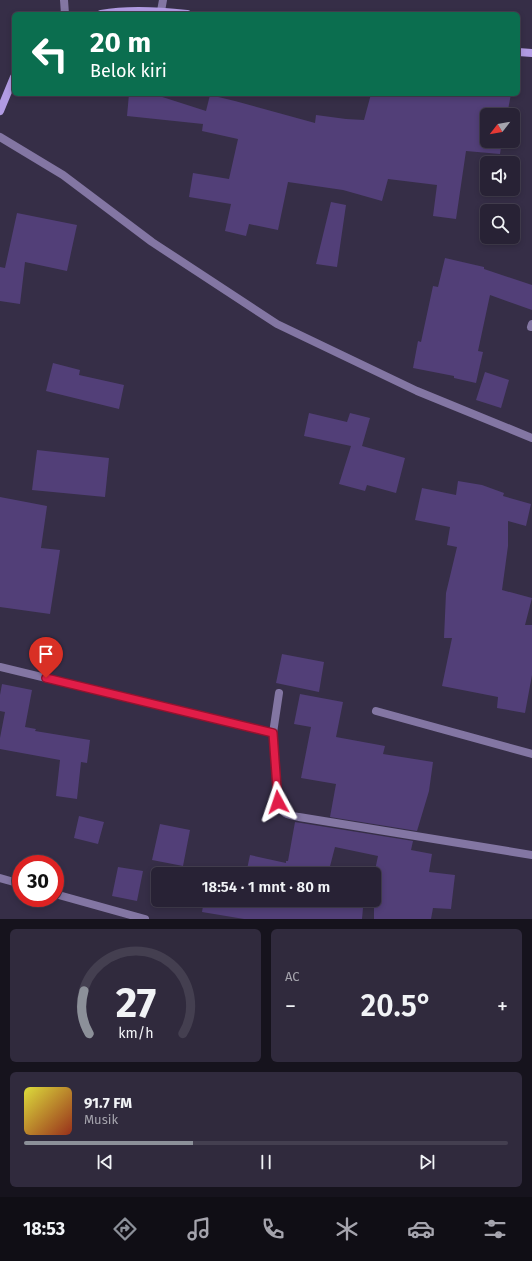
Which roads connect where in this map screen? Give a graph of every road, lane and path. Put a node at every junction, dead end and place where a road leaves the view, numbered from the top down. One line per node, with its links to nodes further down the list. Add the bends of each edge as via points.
1 (64, 0): 3 (street)
2 (163, 0): 5 (street)
3 (64, 12)
4 (111, 12): 5 (main road)
5 (161, 12)
6 (520, 52): 7 (main road)
7 (532, 53)
8 (12, 81): 9 (main road)
9 (0, 108)
10 (0, 138): 11 (street, via 63,175 152,242 277,324 417,391)
11 (532, 438)
12 (0, 667): 15 (street)
13 (279, 693): 15 (street)
14 (376, 711): 16 (street)
15 (273, 733): 17 (street, via 278,802 282,811 287,814)
16 (532, 754)
17 (532, 854)
18 (0, 878): 19 (street)
19 (12, 881)
20 (64, 896): 21 (street)
21 (145, 919)

